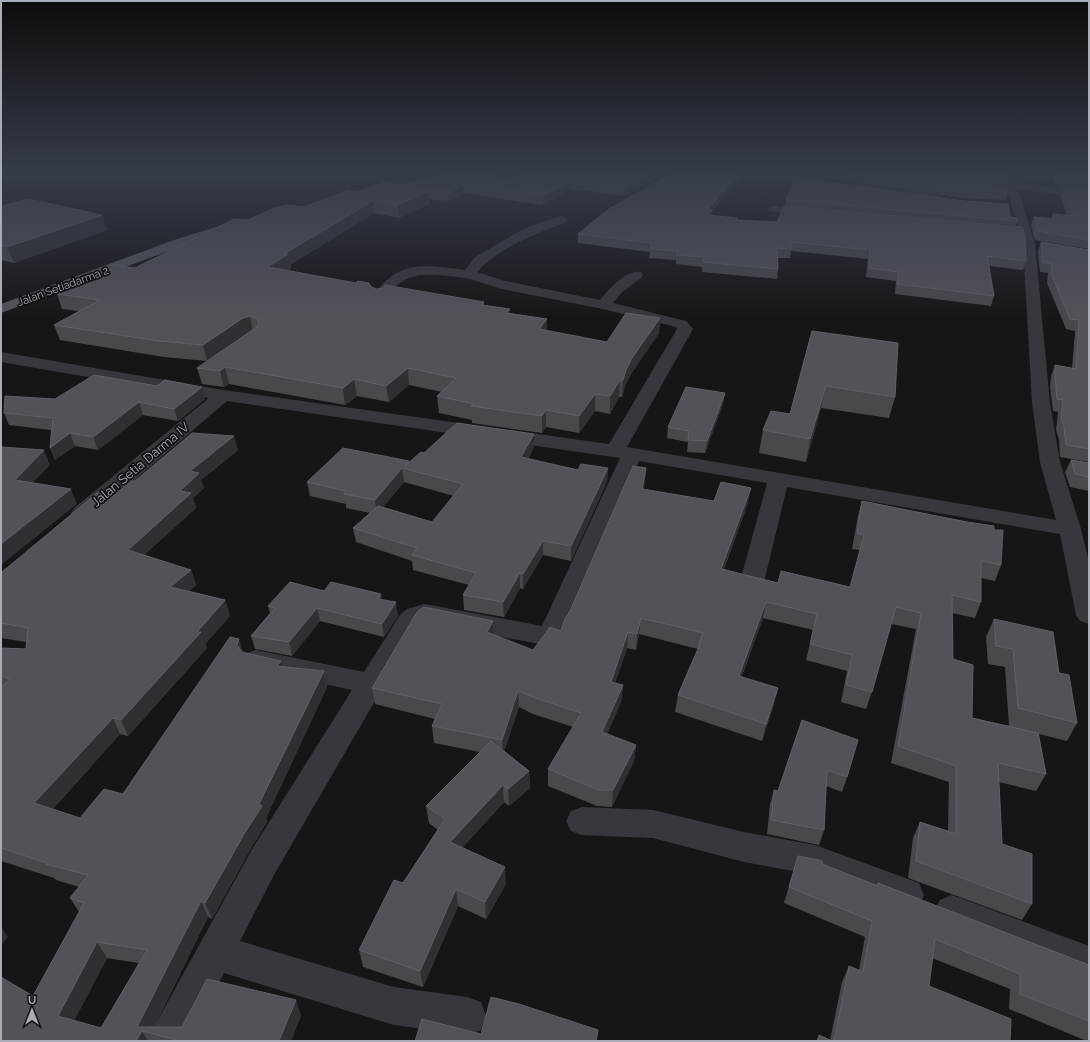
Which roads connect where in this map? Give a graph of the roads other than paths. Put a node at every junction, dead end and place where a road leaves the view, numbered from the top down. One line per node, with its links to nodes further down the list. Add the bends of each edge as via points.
1 (556, 222): 4 (street, via 529,231)
2 (1019, 222): 16 (street, via 1028,238 1041,403)
3 (243, 224): 10 (main road, Jalan Setiadarma 2, via 178,243)
4 (506, 245): 5 (street, via 480,260); 7 (street, via 497,278)
5 (468, 274): 7 (street); 8 (street, via 419,270 403,273 391,282)
6 (636, 275): 9 (street, via 617,289)
7 (502, 285): 9 (street)
8 (379, 298)
9 (602, 305): 15 (street, via 673,321 685,329)
10 (1, 309)
11 (5, 361): 13 (street)
12 (200, 376): 13 (street)
13 (183, 388): 14 (street)
14 (224, 395): 15 (street); 19 (street, Jalan Setia Darma IV)
15 (624, 452): 18 (street); 24 (street, via 550,634 540,635 425,613 416,615 409,621)
16 (1050, 462): 17 (street); 20 (street)
17 (1074, 466)
18 (778, 480): 20 (street); 21 (street)
19 (70, 522)
20 (1070, 530): 22 (street)
21 (753, 578)
22 (1088, 607)
23 (256, 660): 24 (street)
24 (371, 684): 26 (street, via 263,862)
25 (582, 822): 27 (street, via 652,824 744,847 815,860)
26 (215, 952): 28 (street, via 394,1006); 29 (street)
27 (1089, 964)
28 (467, 1016)
29 (168, 1041)

